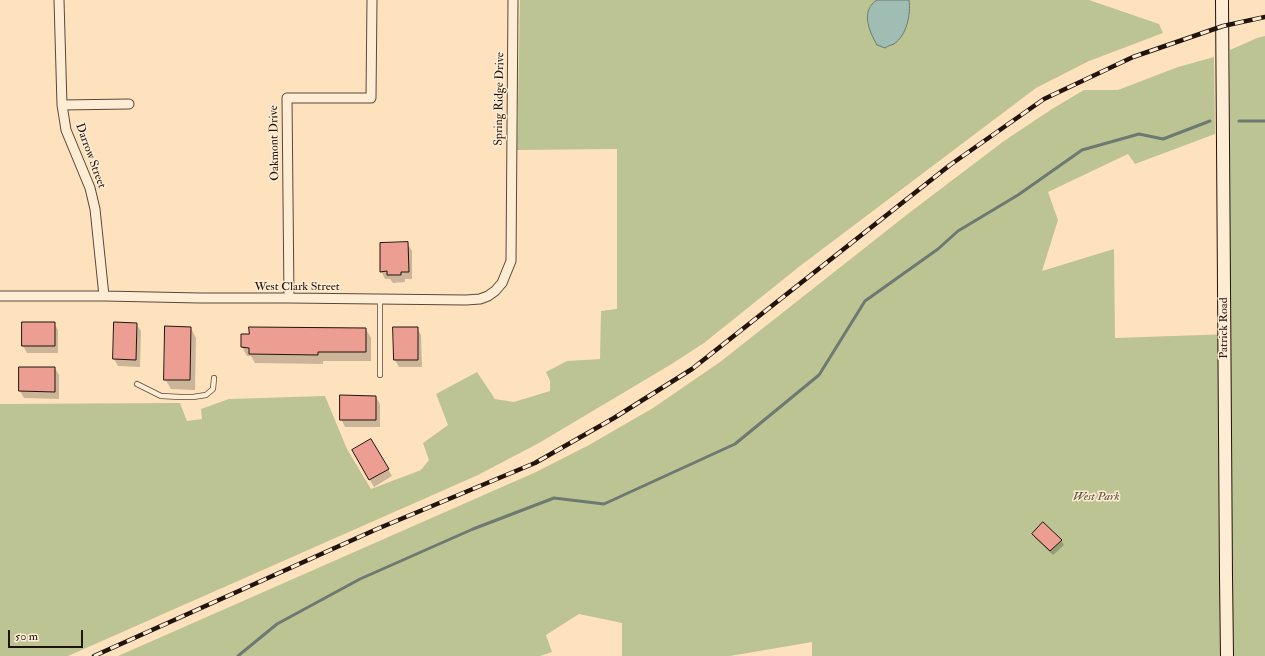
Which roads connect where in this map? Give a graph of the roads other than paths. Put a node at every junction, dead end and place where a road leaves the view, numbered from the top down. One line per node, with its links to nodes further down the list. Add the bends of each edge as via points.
1 (58, 0): 6 (street, Darrow Street)
2 (372, 0): 10 (street, Oakmont Drive, via 370,98 287,98)
3 (513, 0): 7 (street, Spring Ridge Drive)
4 (1222, 0): 15 (street, Patrick Road)
5 (130, 104): 6 (street)
6 (62, 105): 9 (street, Darrow Street, via 66,130 90,188 95,209)
7 (511, 199): 11 (street, West Clark Street, via 511,262 502,283 495,291 480,299)
8 (0, 296): 9 (street, West Clark Street)
9 (104, 296): 10 (street, West Clark Street)
10 (289, 298): 11 (street, West Clark Street)
11 (380, 300): 12 (lane)
12 (380, 375)
13 (214, 378): 14 (lane, via 213,389 206,395 193,397 161,396)
14 (137, 384)
15 (1227, 656)

